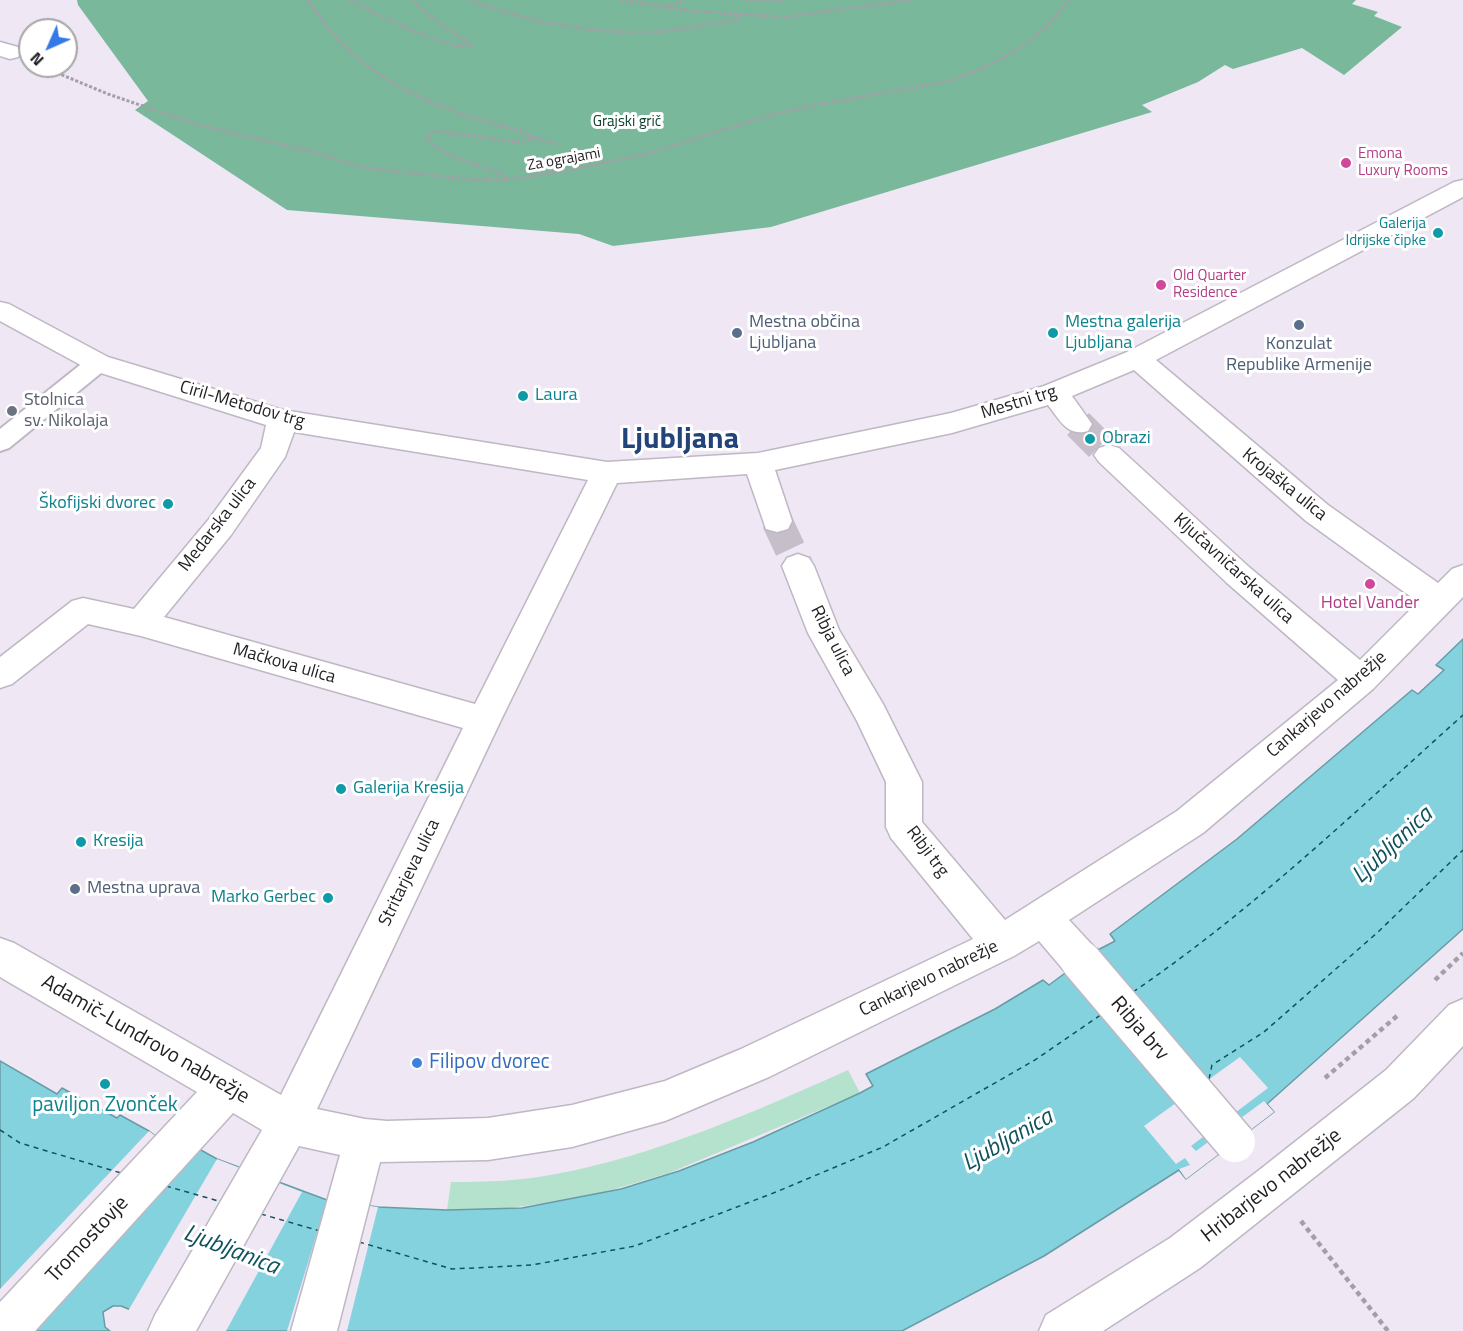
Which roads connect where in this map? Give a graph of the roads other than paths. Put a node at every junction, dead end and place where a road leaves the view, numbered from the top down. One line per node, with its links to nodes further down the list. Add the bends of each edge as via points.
1 (1463, 187): 3 (street, Mestni trg)
2 (0, 310): 4 (street, Ciril-Metodov trg)
3 (1137, 358): 5 (street, Mestni trg); 15 (street, Krojaška ulica, via 1317,513)
4 (98, 363): 6 (street, Ciril-Metodov trg); 8 (lane)
5 (1054, 393): 7 (street); 11 (street, Mestni trg, via 952,423)
6 (282, 420): 10 (street, Ciril-Metodov trg); 16 (street, Medarska ulica, via 275,450 220,527)
7 (1078, 424)
8 (0, 442)
9 (1109, 455): 18 (street, Ključavničarska ulica, via 1238,575)
10 (533, 460): 12 (street, Mestni trg)
11 (758, 463): 12 (street, Mestni trg); 13 (street)
12 (607, 473): 20 (street, Stritarjeva ulica)
13 (777, 521)
14 (798, 566): 19 (street, Ribja ulica, via 824,633)
15 (1451, 589): 18 (street, Cankarjevo nabrežje)
16 (141, 623): 17 (street, Mačkova ulica, via 83,610); 20 (street, Mačkova ulica)
17 (0, 675)
18 (1361, 680): 21 (street, Cankarjevo nabrežje, via 1190,822)
19 (871, 714): 22 (street, Ribji trg, via 904,782 904,827)
20 (484, 720): 26 (street, Stritarjeva ulica)
21 (1042, 917): 22 (street, Cankarjevo nabrežje); 28 (street, Ribja brv, bridge)
22 (1001, 944): 27 (street, Cankarjevo nabrežje, via 755,1063 665,1101 572,1126 488,1139)
23 (0, 956): 25 (street, Adamič-Lundrovo nabrežje)
24 (1463, 1018): 32 (street, Hribarjevo nabrežje, via 1400,1084 1349,1127 1185,1253)
25 (228, 1089): 26 (street, Adamič-Lundrovo nabrežje); 29 (street, Tromostovje)
26 (289, 1123): 27 (street, Cankarjevo nabrežje); 30 (street, Stritarjeva ulica)
27 (365, 1140): 31 (street)
28 (1235, 1142)
29 (4, 1331)
30 (171, 1331)
31 (314, 1331)
32 (1062, 1331)

